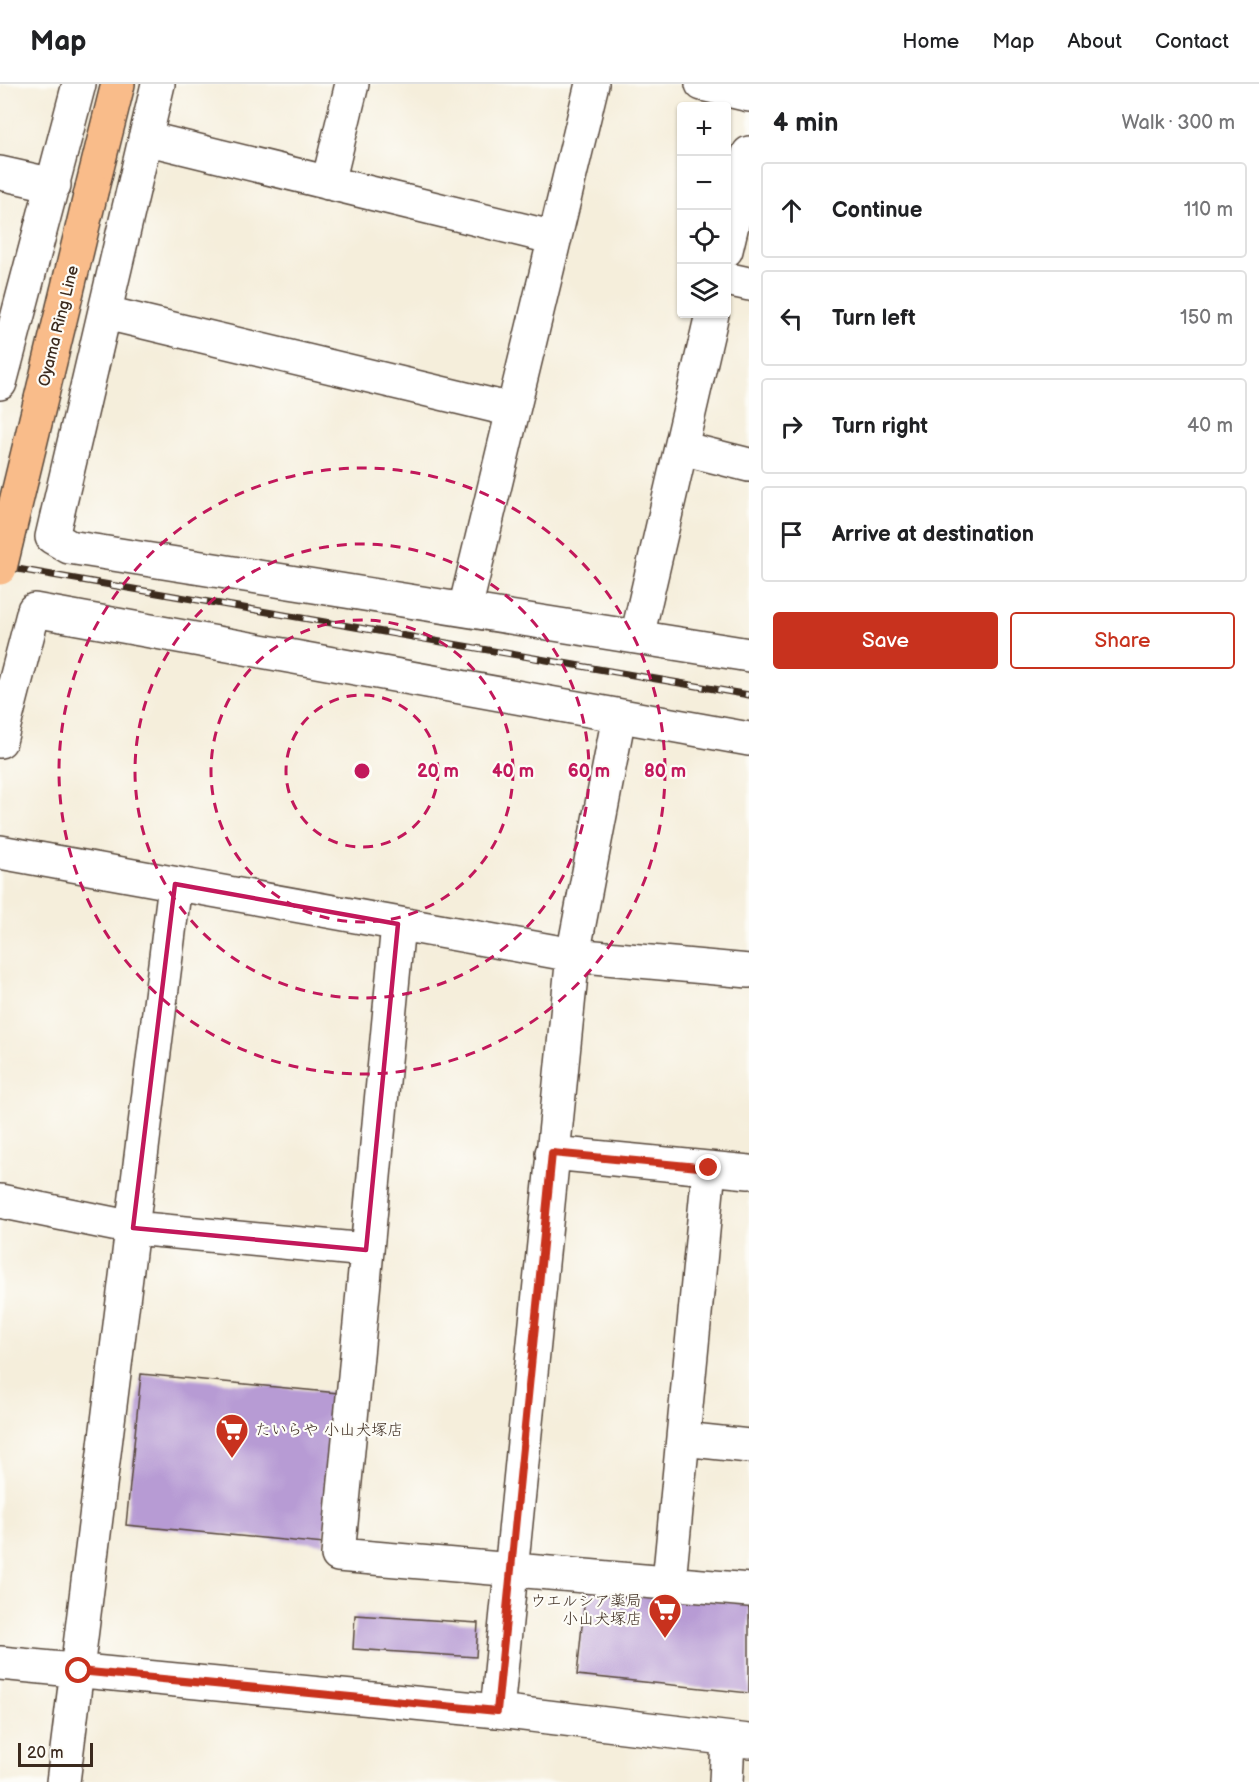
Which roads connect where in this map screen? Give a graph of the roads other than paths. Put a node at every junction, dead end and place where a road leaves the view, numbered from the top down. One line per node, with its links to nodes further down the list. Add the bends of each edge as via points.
1 (79, 84): 12 (street)
2 (118, 84): 23 (main road, Oyama Ring Line, bridge)
3 (158, 84): 8 (street)
4 (352, 84): 11 (street)
5 (592, 84): 14 (street)
6 (702, 84): 7 (street)
7 (749, 95)
8 (145, 138): 11 (street); 17 (street)
9 (749, 153): 13 (street)
10 (0, 173): 12 (street)
11 (328, 183): 14 (street)
12 (54, 186): 19 (street)
13 (731, 229)
14 (555, 238): 20 (street)
15 (731, 280): 16 (street)
16 (749, 284)
17 (105, 313): 20 (street); 24 (street, via 52,537 69,547)
18 (711, 318): 21 (street)
19 (0, 383)
20 (512, 410): 24 (street)
21 (681, 448): 22 (street); 25 (street)
22 (749, 465)
23 (0, 568)
24 (465, 609): 25 (street)
25 (637, 637): 26 (street)
26 (749, 655)
27 (619, 716): 28 (street); 29 (street, via 34,610); 33 (street)
28 (749, 739)
29 (0, 741)
30 (0, 852): 31 (street)
31 (175, 884): 32 (street); 39 (street)
32 (398, 924): 33 (street); 40 (street)
33 (573, 955): 34 (street); 35 (street)
34 (749, 971)
35 (552, 1153): 36 (street); 43 (street)
36 (709, 1168): 37 (street); 41 (street)
37 (749, 1172)
38 (0, 1201): 39 (street)
39 (133, 1228): 40 (street); 47 (street)
40 (366, 1250): 43 (street, via 338,1555)
41 (683, 1439): 42 (street); 44 (street)
42 (749, 1446)
43 (510, 1568): 44 (street); 48 (street)
44 (669, 1582): 45 (street)
45 (749, 1590)
46 (0, 1663): 47 (street)
47 (79, 1671): 48 (street); 50 (street)
48 (497, 1711): 49 (street)
49 (739, 1740): 51 (street)
50 (63, 1782)
51 (726, 1782)

